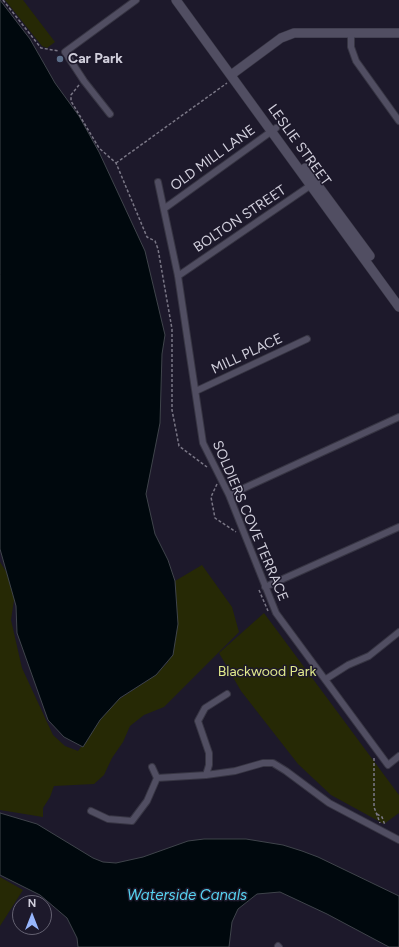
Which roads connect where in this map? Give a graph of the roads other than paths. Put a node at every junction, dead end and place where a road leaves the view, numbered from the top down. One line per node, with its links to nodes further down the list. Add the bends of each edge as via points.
1 (136, 0): 7 (street, via 65,52)
2 (176, 0): 6 (street, LESLIE STREET)
3 (184, 0): 6 (street, LESLIE STREET)
4 (351, 33): 5 (street); 6 (street, via 288,34); 8 (street, via 351,47 356,61)
5 (399, 33)
6 (232, 76): 9 (street, LESLIE STREET)
7 (110, 114)
8 (399, 121)
9 (274, 129): 11 (street, LESLIE STREET); 12 (street, OLD MILL LANE)
10 (158, 182): 12 (street, SOLDIERS COVE TERRACE)
11 (313, 183): 13 (street, BOLTON STREET); 14 (street, LESLIE STREET); 15 (street, LESLIE STREET)
12 (165, 208): 13 (street, SOLDIERS COVE TERRACE)
13 (178, 276): 17 (street, SOLDIERS COVE TERRACE)
14 (399, 296)
15 (399, 307)
16 (307, 339): 17 (street, MILL PLACE)
17 (196, 391): 19 (street, SOLDIERS COVE TERRACE, via 203,443)
18 (399, 417): 19 (street)
19 (229, 495): 21 (street, SOLDIERS COVE TERRACE)
20 (399, 528): 21 (street)
21 (265, 587): 23 (street, SOLDIERS COVE TERRACE, via 276,613)
22 (399, 632): 23 (street, via 369,656)
23 (326, 679): 25 (street, SOLDIERS COVE TERRACE, via 388,764)
24 (227, 694): 27 (street, via 205,708 198,721 209,753)
25 (399, 756)
26 (152, 766): 28 (street)
27 (206, 775): 28 (street); 30 (street, via 235,771 263,763 273,764 329,803)
28 (157, 778): 29 (street, via 147,801 132,821 108,819)
29 (91, 811)
30 (399, 840)

